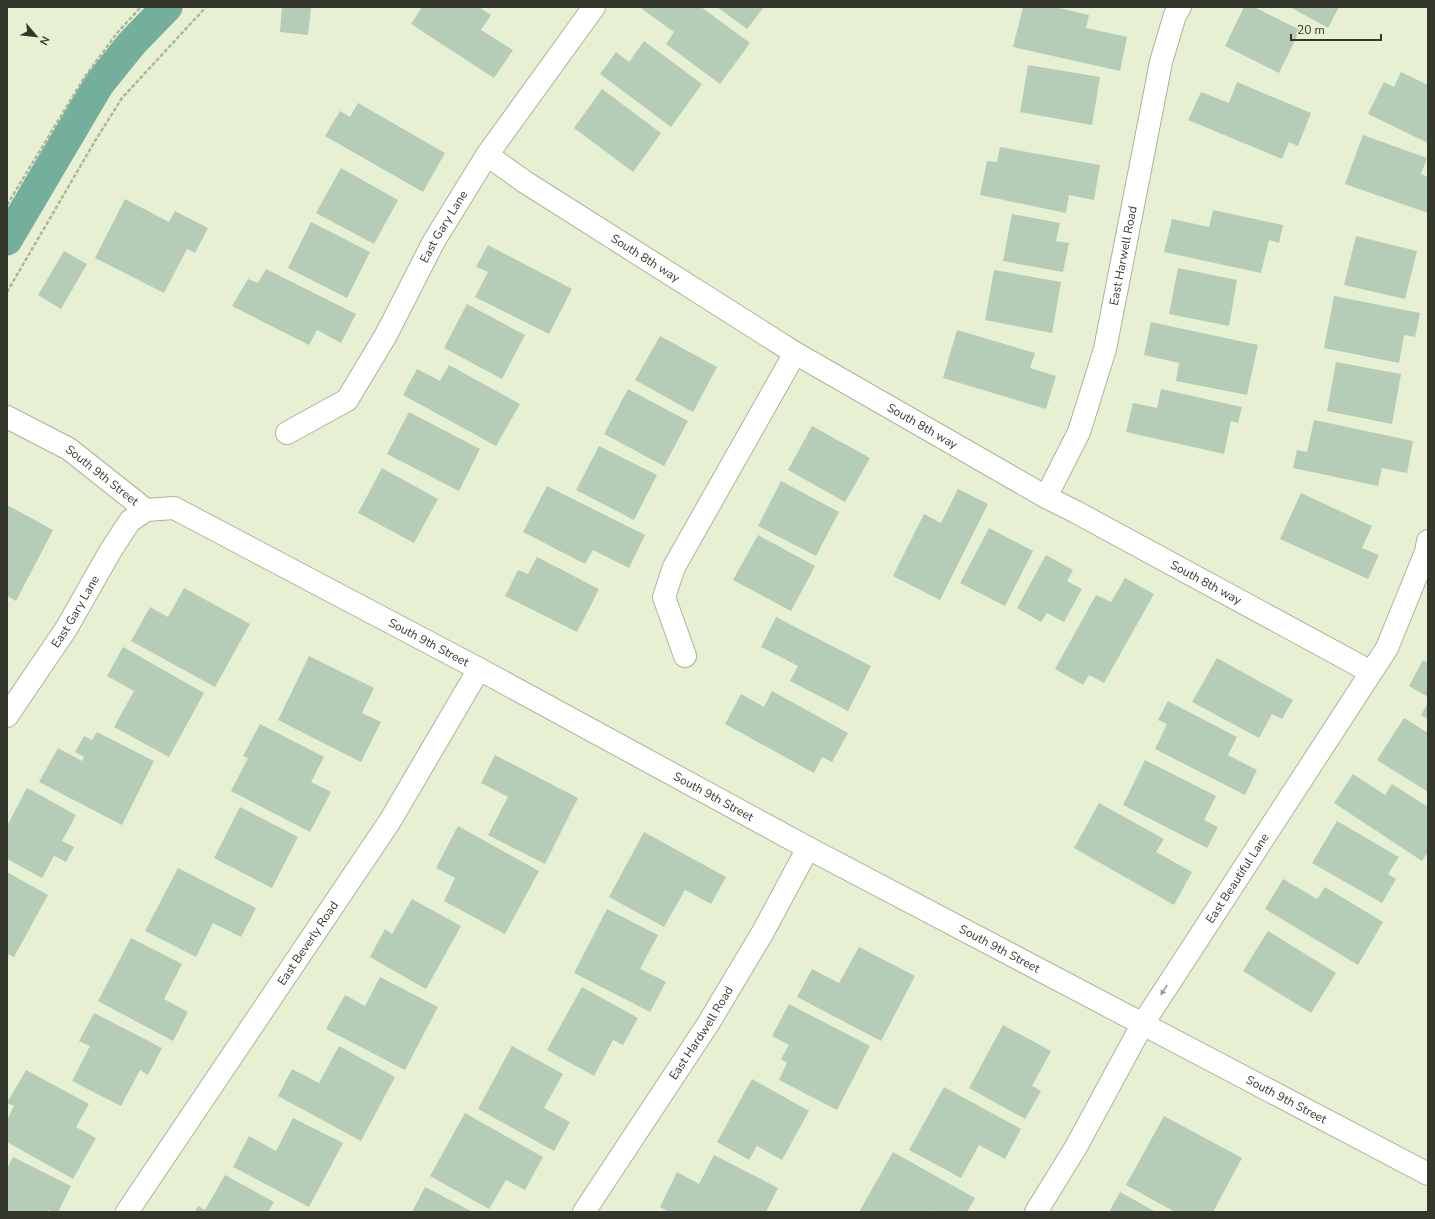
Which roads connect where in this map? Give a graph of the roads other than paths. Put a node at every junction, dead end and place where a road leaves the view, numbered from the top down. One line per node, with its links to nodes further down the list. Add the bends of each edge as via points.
1 (594, 7): 3 (street, East Gary Lane)
2 (1180, 7): 7 (street, East Harwell Road, via 1175,15 1161,62 1105,349 1079,432)
3 (487, 155): 4 (street, South 8th way, via 525,182); 6 (street, East Gary Lane, via 434,241 386,335 347,400)
4 (795, 353): 7 (street, South 8th way); 10 (street, via 674,567 664,597)
5 (7, 417): 8 (street, South 9th Street, via 69,449)
6 (287, 432)
7 (1046, 497): 12 (street, South 8th way)
8 (146, 510): 11 (street, South 9th Street, via 174,508); 13 (street, East Gary Lane, via 130,521 66,629)
9 (1428, 541): 12 (street, East Beautiful Lane, via 1426,552 1387,648)
10 (685, 656)
11 (479, 669): 14 (street, South 9th Street); 17 (street, East Beverly Road, via 390,821)
12 (1371, 672): 15 (street, East Beautiful Lane, one-way to 15)
13 (7, 716)
14 (808, 848): 15 (street, South 9th Street); 18 (street, East Hardwell Road, via 763,932 708,1024)
15 (1142, 1025): 16 (street, South 9th Street); 19 (street, East Beautiful Lane, via 1076,1147)
16 (1428, 1174)
17 (127, 1212)
18 (584, 1212)
19 (1036, 1212)

